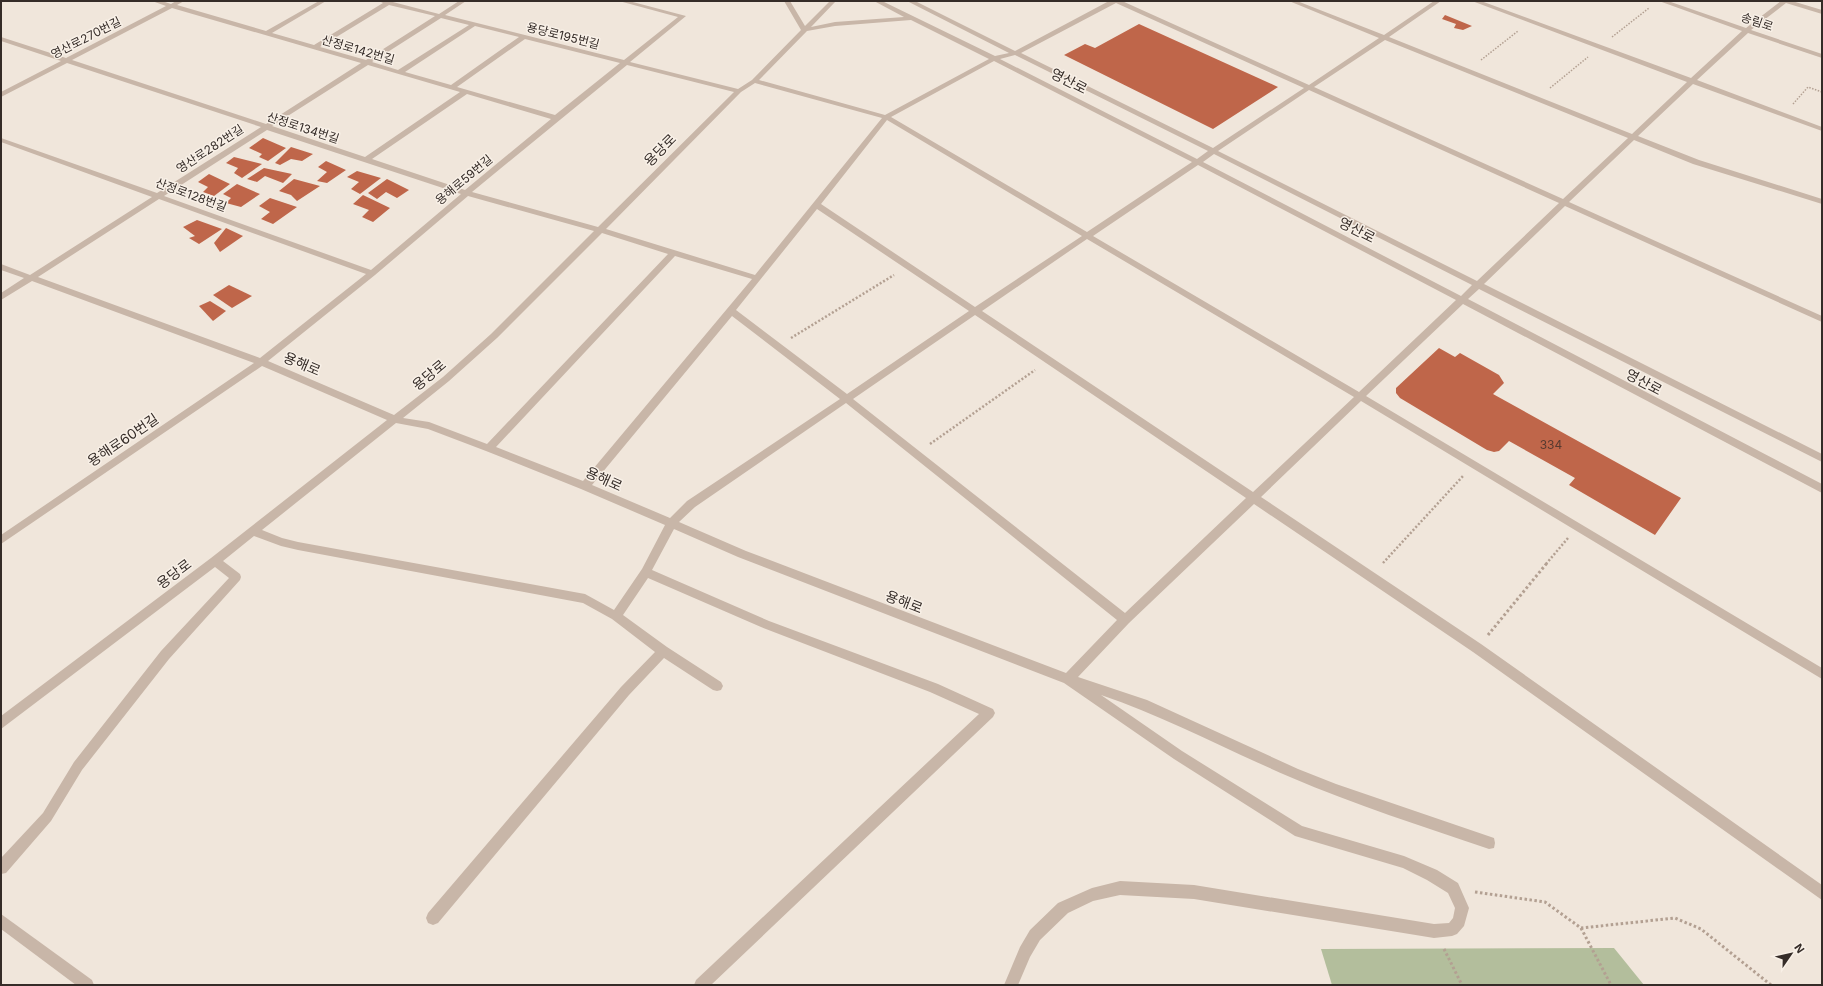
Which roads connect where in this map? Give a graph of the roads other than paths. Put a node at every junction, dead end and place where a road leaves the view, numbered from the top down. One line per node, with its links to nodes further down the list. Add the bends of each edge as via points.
1 (155, 1): 19 (street, 산정로142번길)
2 (181, 1): 19 (street, 영산로270번길)
3 (323, 1): 26 (street)
4 (463, 1): 21 (street, 영산로282번길)
5 (622, 1): 35 (street, 용해로59번길, via 683,16)
6 (787, 1): 24 (street)
7 (833, 1): 24 (street, 용당로)
8 (877, 1): 22 (street, 영산로)
9 (910, 1): 18 (street, 영산로)
10 (1114, 1): 31 (street)
11 (1117, 1): 41 (street)
12 (1292, 1): 28 (street)
13 (1438, 1): 28 (street)
14 (1475, 1): 39 (street)
15 (1662, 1): 25 (street, 송림로)
16 (1785, 1): 20 (street); 25 (street)
17 (385, 2): 21 (street, 용당로195번길); 30 (street)
18 (927, 5): 31 (street, 영산로)
19 (171, 6): 26 (street, 산정로142번길); 34 (street, 영산로270번길)
20 (1822, 12)
21 (438, 16): 23 (street, 용당로195번길); 36 (street, 영산로282번길)
22 (913, 18): 24 (street, via 835,24); 33 (street, 영산로)
23 (473, 25): 27 (street, 용당로195번길); 37 (street)
24 (804, 30): 38 (street, 용당로)
25 (1747, 30): 32 (street, 송림로); 39 (street)
26 (266, 34): 30 (street, 산정로142번길)
27 (524, 37): 35 (street, 용당로195번길); 40 (street)
28 (1385, 38): 41 (street); 49 (street)
29 (1, 39): 34 (street, 산정로134번길)
30 (314, 48): 36 (street, 산정로142번길)
31 (1016, 54): 33 (street); 51 (street, 영산로)
32 (1822, 56)
33 (995, 58): 45 (street); 53 (street, 영산로)
34 (65, 61): 44 (street, 영산로270번길); 47 (street, 산정로134번길)
35 (625, 62): 42 (street, 용당로195번길); 46 (street, 용해로59번길)
36 (365, 63): 37 (street, 산정로142번길); 47 (street, 영산로282번길)
37 (398, 73): 40 (street, 산정로142번길)
38 (754, 81): 42 (street, 용당로); 45 (street)
39 (1692, 81): 48 (street); 49 (street)
40 (451, 88): 43 (street, 산정로142번길)
41 (1310, 88): 51 (street); 57 (street)
42 (739, 91): 59 (street, 용당로)
43 (465, 92): 46 (street, 산정로142번길); 52 (street)
44 (1, 95)
45 (886, 117): 58 (street); 60 (street)
46 (556, 118): 54 (street, 용해로59번길)
47 (265, 127): 52 (street, 산정로134번길); 55 (street, 영산로282번길)
48 (1822, 129)
49 (1632, 138): 56 (street, via 1696,162); 57 (street)
50 (1, 140): 55 (street, 산정로128번길)
51 (1213, 151): 53 (street); 66 (street, 영산로)
52 (366, 160): 54 (street, 산정로134번길)
53 (1197, 162): 60 (street); 68 (street, 영산로)
54 (466, 193): 59 (street, 산정로134번길); 63 (street, 용해로59번길)
55 (158, 196): 63 (street, 산정로128번길); 64 (street, 영산로282번길)
56 (1822, 202)
57 (1564, 203): 66 (street); 71 (street)
58 (817, 204): 65 (street); 70 (street)
59 (600, 230): 61 (street, 산정로134번길); 75 (street, 용당로, via 494,336)
60 (1088, 236): 70 (street); 73 (street)
61 (673, 252): 65 (street, 산정로134번길); 76 (street)
62 (1, 267): 64 (street, 용해로)
63 (372, 273): 72 (street, 용해로59번길)
64 (30, 278): 67 (street, 영산로282번길); 72 (street, 용해로)
65 (756, 278): 69 (street)
66 (1478, 285): 68 (street); 77 (street, 영산로)
67 (1, 297)
68 (1463, 300): 73 (street); 79 (street, 영산로)
69 (731, 310): 74 (street); 78 (street)
70 (975, 311): 74 (street); 80 (street)
71 (1822, 319)
72 (261, 362): 75 (street, 용해로); 83 (street, 용해로60번길)
73 (1359, 396): 80 (street); 89 (street)
74 (847, 399): 81 (street, via 690,504); 87 (street)
75 (396, 420): 76 (street, 용해로, via 429,426); 82 (street, 용당로)
76 (489, 448): 78 (street, 용해로)
77 (1822, 458)
78 (585, 486): 81 (street, 용해로)
79 (1822, 489)
80 (1254, 499): 87 (street); 95 (street, via 1477,648)
81 (671, 524): 85 (street); 90 (street, 용해로, via 749,557)
82 (253, 531): 84 (street, 용당로); 86 (street, via 298,546 585,599)
83 (1, 540)
84 (215, 561): 92 (street, 용당로); 94 (street, via 236,577 165,655 78,766 47,817)
85 (646, 572): 86 (street); 99 (street, via 765,624 934,688 989,713)
86 (616, 616): 88 (street)
87 (1125, 620): 90 (street)
88 (663, 651): 91 (street); 96 (street, via 625,691)
89 (1822, 674)
90 (1068, 679): 93 (street, via 1143,704 1336,790); 100 (street, 용해로, via 1178,755 1299,832 1404,862 1432,875 1452,888 1462,908 1459,921 1452,929 1434,931 1194,892 1120,888 1092,894 1063,908 1035,935)
91 (717, 686)
92 (1, 723)
93 (1489, 843)
94 (1, 868)
95 (1822, 893)
96 (433, 918)
97 (1, 921): 98 (street)
98 (87, 985)
99 (701, 985)
100 (1011, 985)

